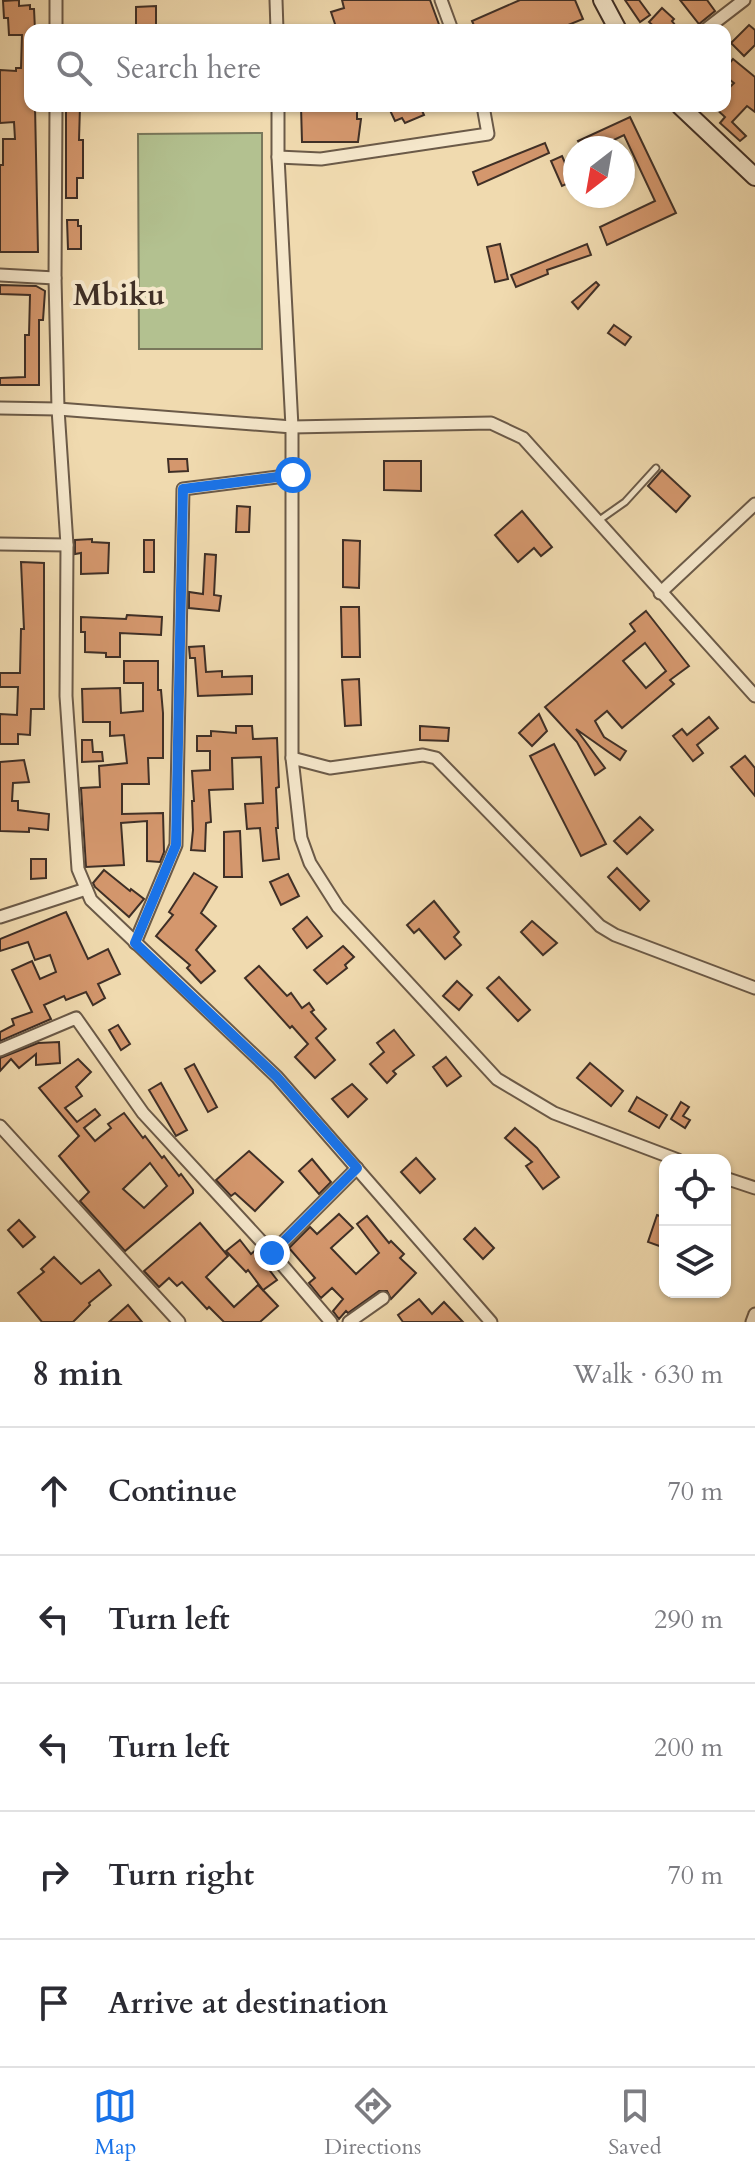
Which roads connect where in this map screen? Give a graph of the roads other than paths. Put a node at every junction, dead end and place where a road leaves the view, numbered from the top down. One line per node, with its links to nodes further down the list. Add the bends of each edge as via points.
1 (56, 0): 6 (street)
2 (276, 0): 7 (street)
3 (441, 0): 8 (street)
4 (602, 0): 9 (street)
5 (744, 0): 10 (street)
6 (56, 24)
7 (277, 24)
8 (450, 24)
9 (615, 24)
10 (713, 24)
11 (56, 112): 18 (street)
12 (278, 112): 15 (street)
13 (484, 112): 15 (street, via 488,134 321,159)
14 (686, 112): 16 (street)
15 (278, 157): 21 (street)
16 (755, 177)
17 (0, 275): 18 (street)
18 (55, 278): 20 (street)
19 (0, 408): 20 (street)
20 (58, 409): 21 (street); 27 (street)
21 (292, 427): 23 (street); 25 (street, via 491,423 523,438)
22 (656, 468): 25 (lane, via 625,502)
23 (293, 475): 30 (street); 33 (street, via 183,489 176,845)
24 (755, 504): 28 (street)
25 (597, 521): 28 (street)
26 (0, 544): 27 (street)
27 (67, 545): 31 (street, via 66,696 78,869)
28 (660, 593): 29 (street)
29 (755, 696)
30 (292, 758): 34 (street, via 330,768 423,755 436,758 600,926); 37 (street, via 301,838 325,889 491,1074 554,1113)
31 (86, 889): 32 (street); 33 (street)
32 (0, 917)
33 (135, 943): 38 (street, via 277,1077)
34 (755, 988)
35 (0, 1050): 41 (street, via 76,1018 143,1113)
36 (0, 1126): 44 (street)
37 (662, 1154)
38 (357, 1168): 41 (street); 47 (street)
39 (731, 1180): 40 (street)
40 (755, 1188)
41 (272, 1253): 45 (street)
42 (383, 1298): 46 (street)
43 (755, 1314): 48 (street)
44 (179, 1322)
45 (331, 1322)
46 (349, 1322)
47 (491, 1322)
48 (752, 1322)

